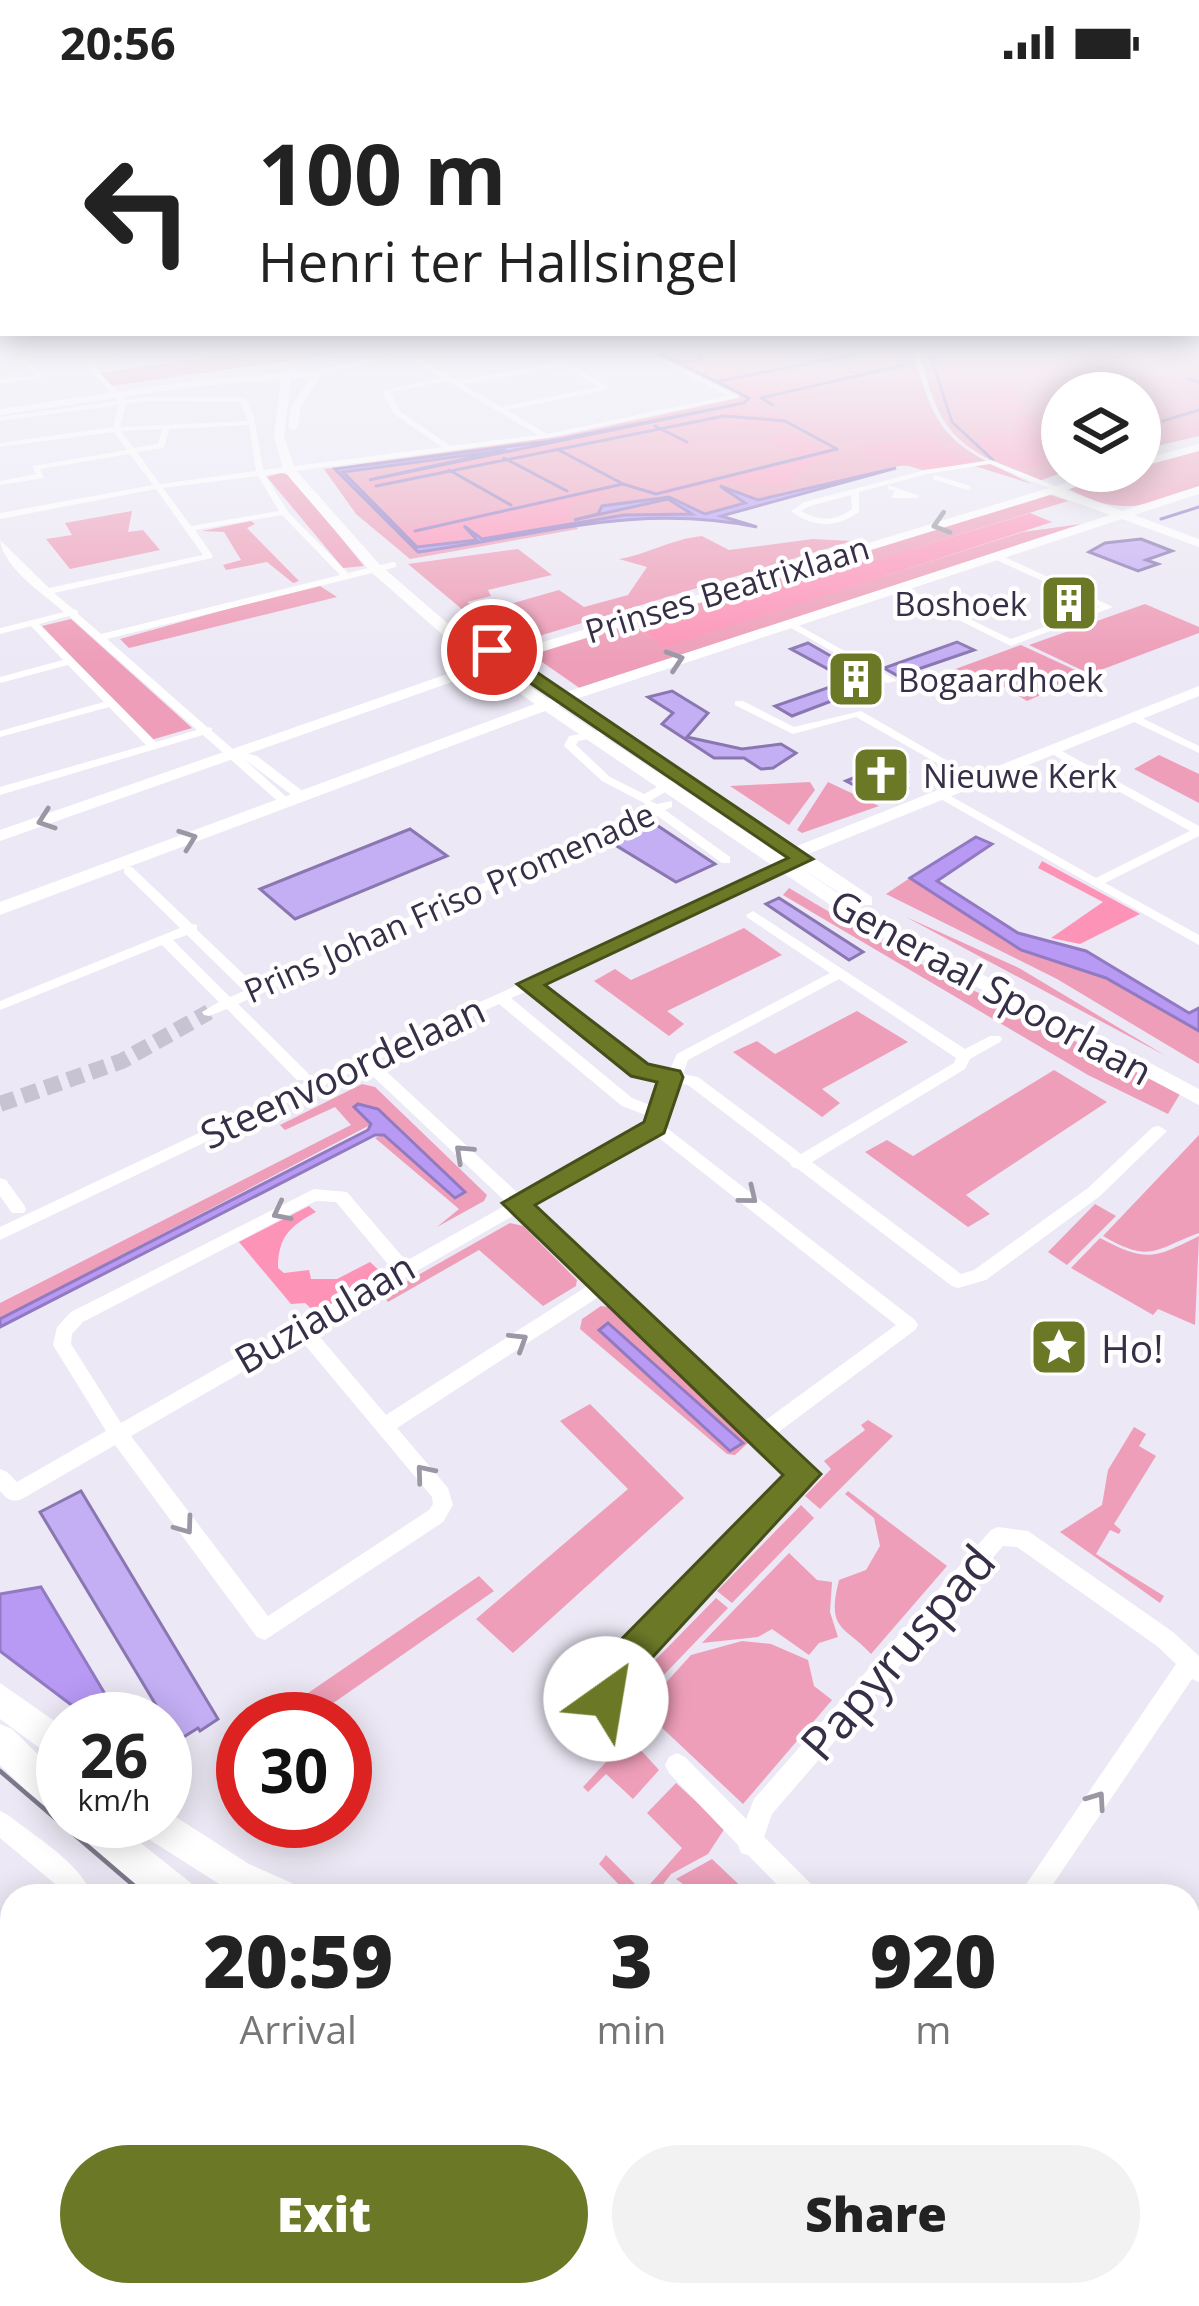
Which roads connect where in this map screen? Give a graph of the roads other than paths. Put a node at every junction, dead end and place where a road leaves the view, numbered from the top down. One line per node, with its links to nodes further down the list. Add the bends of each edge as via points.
1 (105, 455): 10 (street, via 35,467 41,476)
2 (136, 455): 12 (street)
3 (257, 455): 8 (street)
4 (286, 455): 7 (main road)
5 (295, 455): 7 (main road)
6 (405, 455): 7 (street)
7 (296, 469): 8 (street); 27 (main road, Generaal Spoorlaan); 29 (main road, Generaal Spoorlaan)
8 (260, 474): 12 (street); 20 (street)
9 (922, 474): 11 (street, via 992,463); 13 (street); 14 (street)
10 (0, 483)
11 (1041, 483)
12 (161, 486): 22 (street); 23 (street)
13 (887, 486): 17 (street); 18 (street)
14 (967, 488)
15 (1199, 490): 21 (main road, Prinses Beatrixlaan)
16 (1041, 491): 39 (main road, Prinses Beatrixlaan, one-way to 39)
17 (855, 492): 17 (street, via 856,510 836,521 795,511)
18 (900, 492)
19 (1063, 492): 21 (main road)
20 (286, 512): 23 (street); 31 (street)
21 (1123, 515): 25 (main road); 26 (main road, Prinses Beatrixlaan)
22 (0, 516)
23 (193, 528): 33 (street, via 209,556)
24 (0, 543): 28 (street)
25 (1199, 543)
26 (995, 556): 32 (main road, Prinses Beatrixlaan); 32 (street, Prinses Beatrixlaan, via 1108,607 1011,644)
27 (393, 565): 29 (street); 39 (main road, Generaal Spoorlaan)
28 (19, 568): 30 (street); 33 (street)
29 (375, 568): 31 (street); 41 (main road, Generaal Spoorlaan)
30 (4, 570)
31 (344, 574): 38 (street)
32 (899, 587): 36 (main road, Prinses Beatrixlaan)
33 (50, 591): 34 (street)
34 (74, 612): 35 (street); 38 (street)
35 (33, 623): 37 (street); 40 (street)
36 (789, 623): 43 (street, Prinses Beatrixlaan); 45 (main road, Prinses Beatrixlaan, one-way to 36)
37 (0, 631)
38 (103, 637): 50 (street)
39 (507, 658): 41 (main road, Prinses Beatrixlaan); 45 (main road, Generaal Spoorlaan)
40 (70, 662): 42 (street); 46 (street)
41 (487, 665): 48 (main road, Generaal Spoorlaan); 57 (main road, Prinses Beatrixlaan)
42 (0, 680)
43 (891, 681)
44 (1199, 691): 49 (main road, Steenvoordelaan)
45 (565, 698): 48 (main road, Prinses Beatrixlaan); 51 (main road, Generaal Spoorlaan)
46 (111, 703): 52 (street); 54 (street)
47 (739, 703): 58 (street, via 794,731 857,713)
48 (546, 705): 53 (main road, Generaal Spoorlaan); 62 (main road, Prinses Beatrixlaan)
49 (1134, 718): 55 (street); 56 (main road, Steenvoordelaan)
50 (208, 730): 54 (street); 57 (street)
51 (616, 731): 53 (street); 60 (main road, Generaal Spoorlaan)
52 (0, 734)
53 (589, 734): 60 (main road, Generaal Spoorlaan); 60 (street, Generaal Spoorlaan, via 570,746 582,761)
54 (154, 746): 59 (street)
55 (1199, 750)
56 (1054, 751): 58 (main road, Steenvoordelaan); 63 (street)
57 (235, 753): 62 (street); 64 (main road, Prinses Beatrixlaan, one-way to 64)
58 (978, 782): 61 (main road, Steenvoordelaan)
59 (0, 791)
60 (664, 796): 65 (street); 66 (main road, Generaal Spoorlaan); 76 (street, Prins Johan Friso Promenade)
61 (943, 797): 66 (main road, Steenvoordelaan); 68 (street)
62 (294, 799): 69 (main road, Prinses Beatrixlaan, one-way to 62)
63 (1199, 831): 68 (street)
64 (0, 836)
65 (726, 860)
66 (790, 860): 75 (street, Steenvoordelaan); 86 (main road, Generaal Spoorlaan); 87 (main road, Generaal Spoorlaan, via 866,921)
67 (128, 870): 71 (street)
68 (1096, 882): 73 (street)
69 (0, 909)
70 (753, 915): 74 (street)
71 (192, 928): 72 (street); 76 (street)
72 (164, 939): 78 (street); 79 (street)
73 (1199, 941)
74 (838, 974): 82 (street); 85 (street, via 682,1057)
75 (528, 984): 77 (street, Steenvoordelaan); 85 (street, via 640,1071)
76 (252, 990): 78 (street, Prins Johan Friso Promenade)
77 (500, 998): 83 (street, Steenvoordelaan); 88 (street)
78 (230, 1000): 80 (street, Prins Johan Friso Promenade); 84 (street)
79 (0, 1006)
80 (209, 1012)
81 (995, 1039): 82 (street)
82 (964, 1055): 90 (street, via 960,1066)
83 (365, 1060): 92 (street, one-way to 83); 94 (street, Steenvoordelaan)
84 (302, 1076)
85 (671, 1077): 88 (street); 90 (street, via 693,1081)
86 (1199, 1083)
87 (1199, 1098)
88 (656, 1120): 92 (street, Buziaulaan); 100 (street, one-way to 100, via 909,1325)
89 (1159, 1131): 90 (street, via 1094,1192 980,1275 958,1280)
90 (798, 1163)
91 (0, 1184): 93 (street)
92 (516, 1203): 95 (street, Buziaulaan); 96 (street)
93 (18, 1209)
94 (0, 1234)
95 (401, 1268): 97 (street, Buziaulaan); 99 (street, one-way to 99, via 341,1196 314,1195 77,1317 62,1345)
96 (603, 1285): 98 (street, one-way to 96); 100 (street)
97 (300, 1326): 98 (street); 99 (street, Buziaulaan)
98 (385, 1426): 99 (street, one-way to 98, via 265,1630 443,1505)
99 (116, 1431): 101 (street, Buziaulaan, via 15,1493)
100 (764, 1432): 104 (street, via 804,1477 609,1678 606,1699)
101 (0, 1478)
102 (1194, 1668): 110 (street, Papyruspad, via 1166,1640 1011,1534 985,1544 762,1808); 117 (street, one-way to 102)
103 (0, 1699): 105 (main road)
104 (620, 1713)
105 (36, 1727)
106 (0, 1741): 108 (main road)
107 (677, 1765): 110 (street)
108 (36, 1776)
109 (0, 1823): 113 (street)
110 (750, 1844): 116 (street)
111 (118, 1848): 114 (main road)
112 (192, 1848): 115 (main road)
113 (71, 1884)
114 (163, 1884)
115 (253, 1884)
116 (792, 1884)
117 (1039, 1884)

